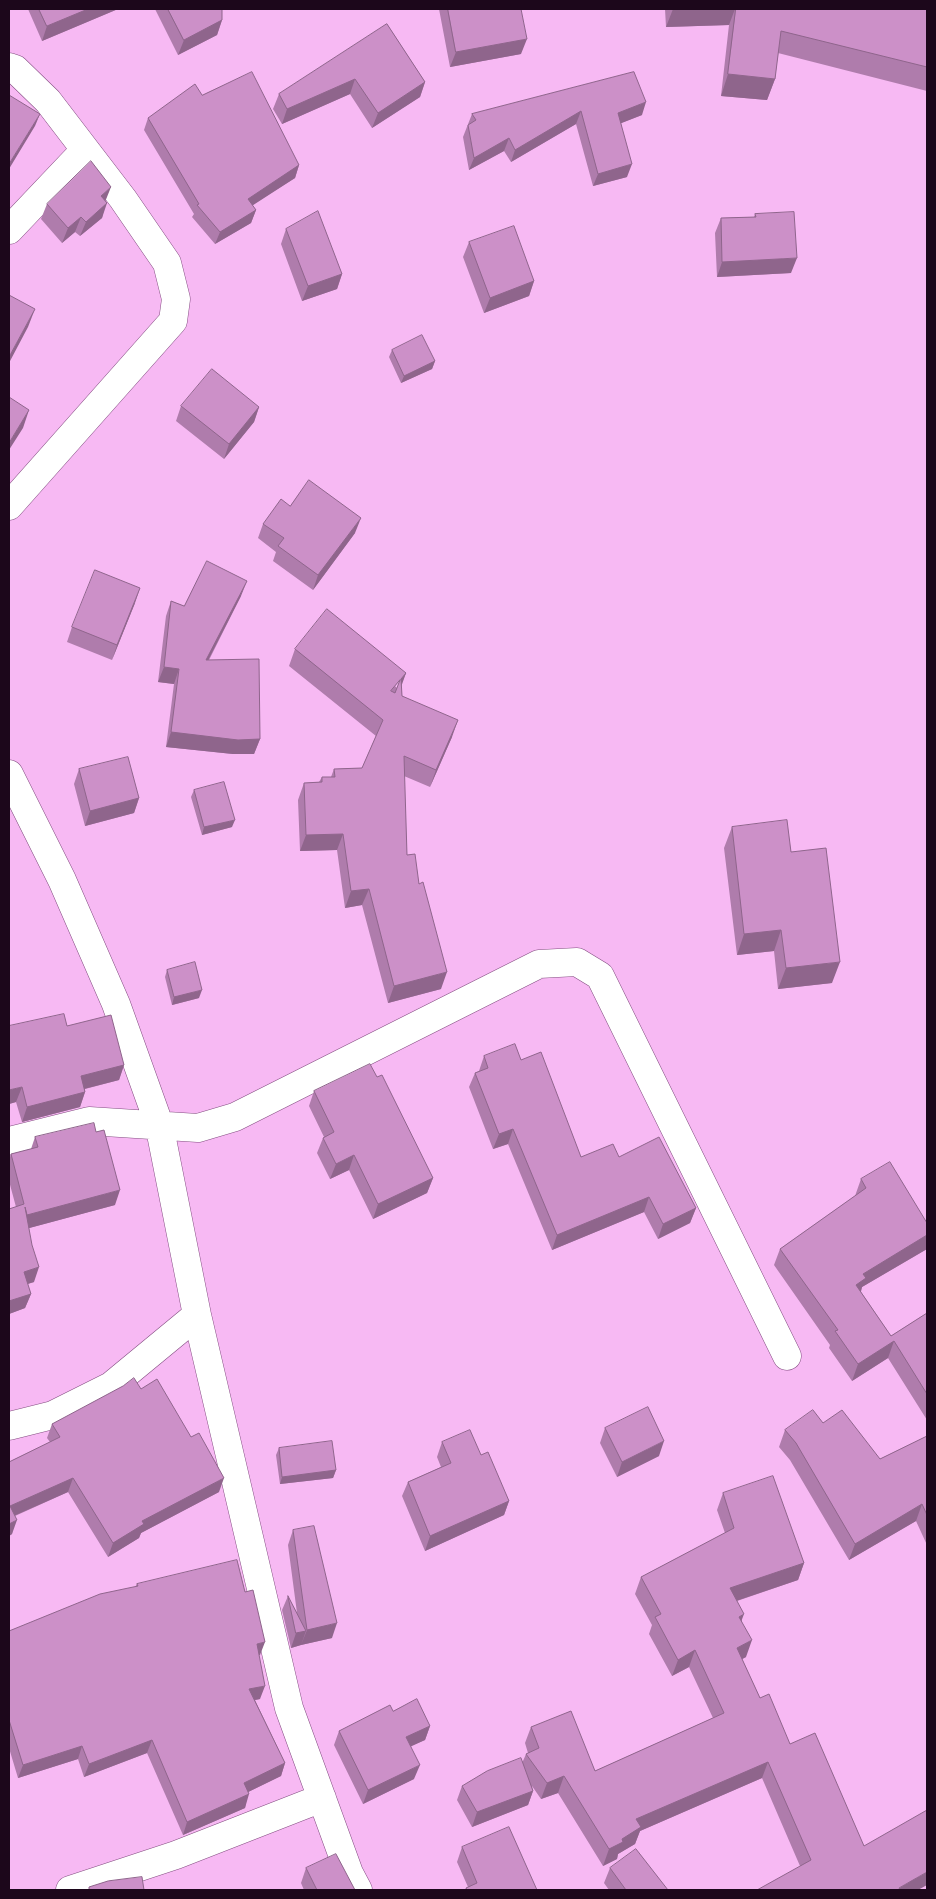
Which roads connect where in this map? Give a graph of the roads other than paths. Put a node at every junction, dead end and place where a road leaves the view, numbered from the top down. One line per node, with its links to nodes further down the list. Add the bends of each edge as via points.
1 (9, 67): 2 (street, via 48,101)
2 (85, 150): 3 (street); 4 (street, via 123,198 167,263 176,299 173,322)
3 (9, 230)
4 (9, 506)
5 (9, 774): 6 (street, via 62,880 116,1004)
6 (159, 1124): 7 (street, via 89,1122); 8 (street); 9 (street, via 198,1128 235,1118 539,964 577,962 600,976)
7 (9, 1141)
8 (197, 1315): 10 (street, via 111,1386 53,1415); 11 (street, via 289,1708)
9 (787, 1356)
10 (9, 1426)
11 (322, 1798): 12 (street, via 176,1855); 13 (street)
12 (70, 1890)
13 (358, 1890)

